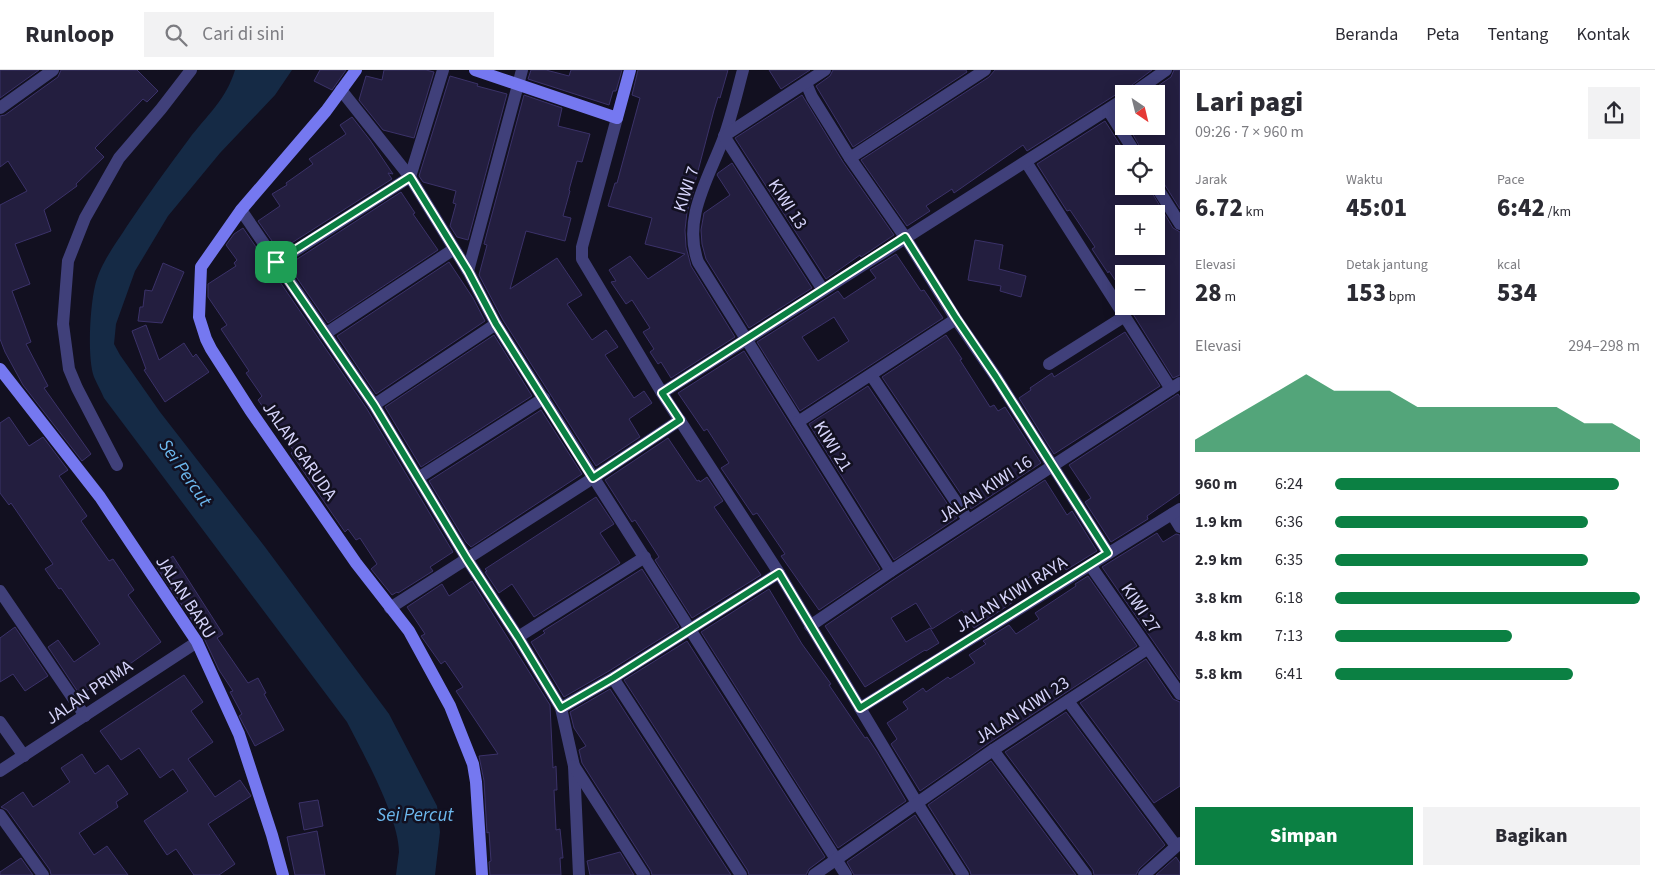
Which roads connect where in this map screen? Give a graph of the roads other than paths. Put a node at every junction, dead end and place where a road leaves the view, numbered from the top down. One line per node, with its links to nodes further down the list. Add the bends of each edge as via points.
1 (53, 70): 17 (street)
2 (191, 70): 47 (street, via 120,158 85,218 68,262 63,324 69,369)
3 (356, 70): 15 (street, JALAN GARUDA)
4 (443, 70): 24 (street)
5 (475, 70): 13 (street)
6 (522, 70): 13 (street)
7 (630, 70): 19 (street)
8 (743, 70): 20 (street, KIWI 7)
9 (825, 70): 12 (street)
10 (1166, 70): 14 (street)
11 (981, 71): 22 (street)
12 (806, 83): 20 (street); 22 (street)
13 (517, 85): 19 (street); 31 (street)
14 (1145, 85)
15 (341, 90): 24 (street); 26 (street, JALAN GARUDA)
16 (1115, 105): 18 (street)
17 (0, 108)
18 (1108, 110): 21 (street); 23 (street)
19 (617, 118): 42 (street, via 582,247 582,259)
20 (724, 136): 32 (street, KIWI 13); 37 (street, KIWI 7, via 698,201 693,248 698,262)
21 (1130, 145)
22 (850, 158): 28 (street)
23 (1026, 162): 28 (street); 33 (street)
24 (410, 177): 29 (street); 30 (street)
25 (1162, 195): 27 (street)
26 (241, 210): 30 (street); 61 (street, JALAN GARUDA, via 201,267 199,317 204,334 250,410)
27 (1180, 224)
28 (905, 237): 32 (street); 34 (street)
29 (454, 249): 31 (street); 36 (street)
30 (276, 262): 36 (street)
31 (468, 271): 35 (street)
32 (823, 290): 37 (street)
33 (1125, 316): 38 (street); 41 (street)
34 (956, 318): 40 (street); 48 (street)
35 (496, 324): 43 (street); 44 (street)
36 (325, 334): 44 (street)
37 (746, 340): 42 (street); 46 (street, KIWI 21)
38 (1049, 364)
39 (0, 369): 65 (street, JALAN BARU, via 100,497)
40 (871, 375): 46 (street); 52 (street)
41 (1176, 386): 48 (street, JALAN KIWI 16)
42 (662, 393): 45 (street)
43 (544, 398): 49 (street); 50 (street)
44 (374, 405): 49 (street)
45 (680, 420): 50 (street); 59 (street)
46 (798, 422): 58 (street, KIWI 21)
47 (117, 465)
48 (1052, 466): 52 (street, JALAN KIWI 16); 54 (street)
49 (418, 478): 56 (street)
50 (593, 478): 55 (street); 56 (street)
51 (1176, 511): 53 (street); 54 (street, JALAN KIWI RAYA)
52 (968, 520): 58 (street, JALAN KIWI 16)
53 (1180, 527)
54 (1108, 553): 57 (street, JALAN KIWI RAYA)
55 (645, 556): 63 (street); 64 (street)
56 (467, 559): 61 (street); 64 (street)
57 (1090, 565): 66 (street, KIWI 27); 71 (street, JALAN KIWI RAYA)
58 (891, 571): 62 (street, JALAN KIWI 16)
59 (779, 573): 62 (street); 63 (street)
60 (0, 590): 72 (street)
61 (390, 608): 84 (street, JALAN GARUDA, via 409,631 450,706 468,747 476,782)
62 (810, 626): 71 (street)
63 (691, 630): 67 (street); 81 (street)
64 (518, 637): 70 (street)
65 (196, 642): 72 (street, JALAN PRIMA); 83 (street, JALAN BARU, via 239,734)
66 (1147, 648): 68 (street, KIWI 27); 69 (street, JALAN KIWI 23)
67 (613, 678): 70 (street); 87 (street)
68 (1180, 694)
69 (1068, 700): 74 (street, JALAN KIWI 23); 80 (street)
70 (561, 708): 76 (street)
71 (860, 708): 78 (street)
72 (85, 716): 75 (street, JALAN PRIMA)
73 (0, 722): 75 (street)
74 (993, 750): 78 (street, JALAN KIWI 23); 91 (street)
75 (24, 756): 77 (street, JALAN PRIMA)
76 (574, 766): 85 (street); 86 (street)
77 (0, 771)
78 (917, 803): 81 (street, JALAN KIWI 23); 90 (street)
79 (0, 815): 82 (street)
80 (1178, 845): 92 (street)
81 (836, 860): 88 (street, JALAN KIWI 23); 89 (street)
82 (43, 875)
83 (283, 875)
84 (482, 875)
85 (579, 875)
86 (644, 875)
87 (741, 875)
88 (814, 875)
89 (846, 875)
90 (963, 875)
91 (1086, 875)
92 (1144, 875)

